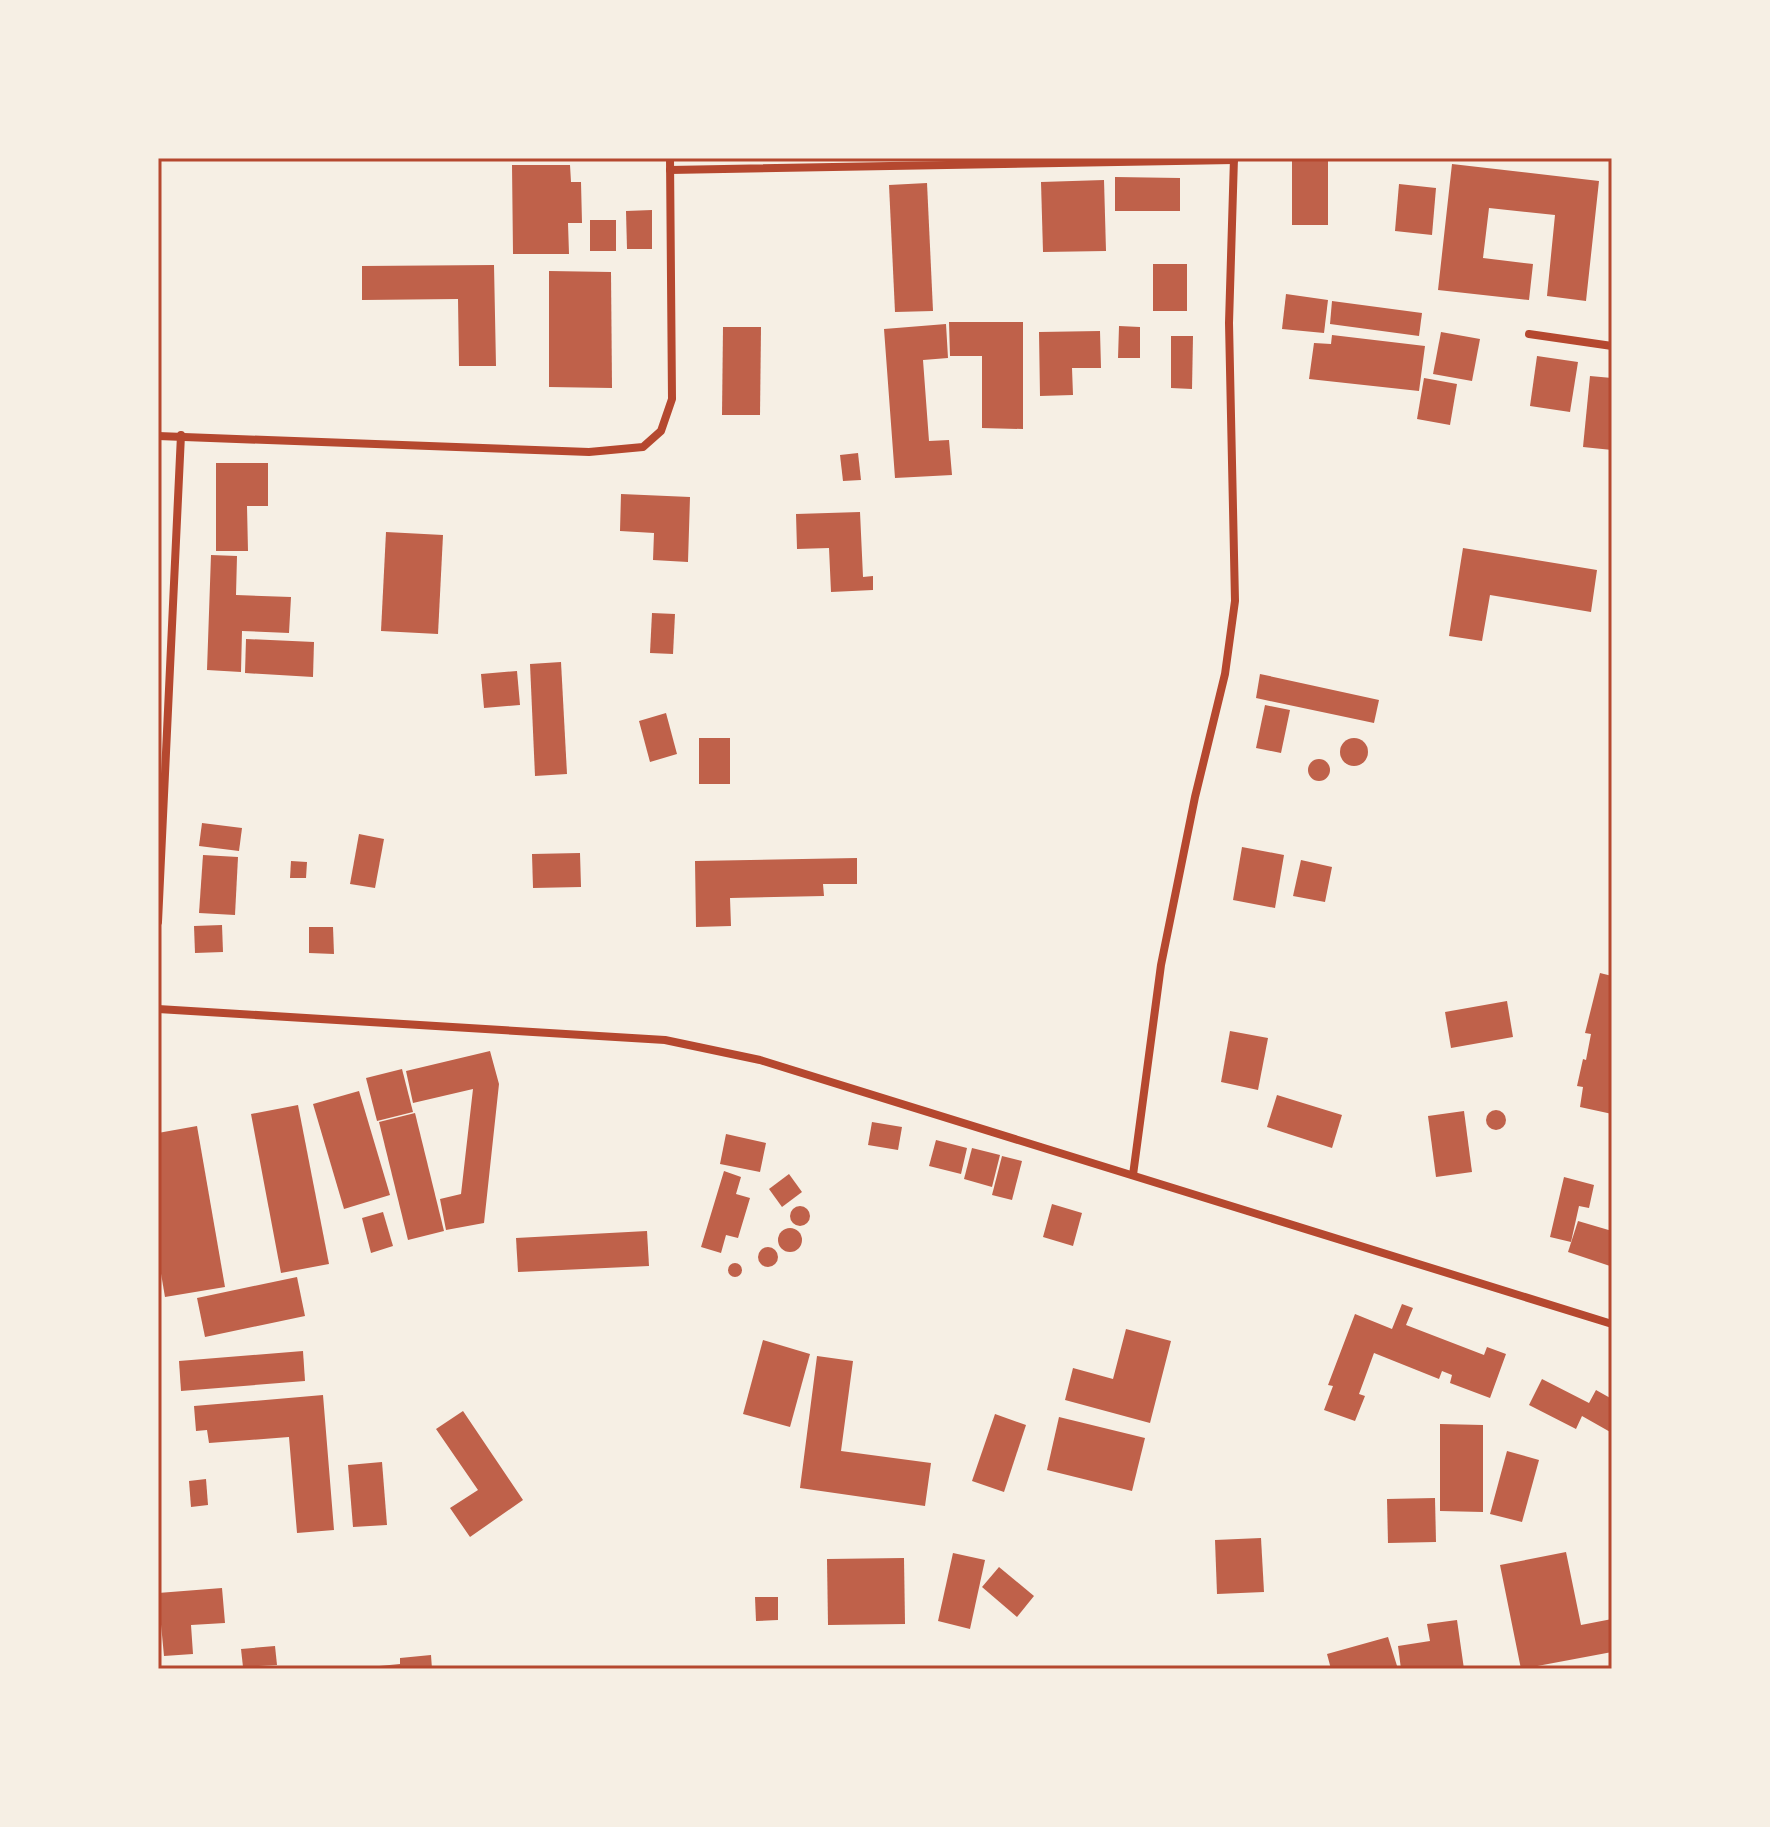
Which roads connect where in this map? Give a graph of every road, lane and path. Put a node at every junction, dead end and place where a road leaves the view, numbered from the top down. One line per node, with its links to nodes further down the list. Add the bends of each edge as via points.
1 (670, 158): 3 (street)
2 (1234, 159): 3 (street); 10 (street, via 1229,323 1235,601 1225,674 1161,965)
3 (670, 170): 6 (street, via 672,399 661,431 643,447 589,452)
4 (1529, 334): 5 (street)
5 (1612, 346)
6 (181, 435): 7 (street); 8 (street)
7 (158, 436)
8 (158, 922)
9 (158, 1009): 10 (street, via 665,1040 760,1060)
10 (1133, 1175): 11 (street)
11 (1612, 1324)

